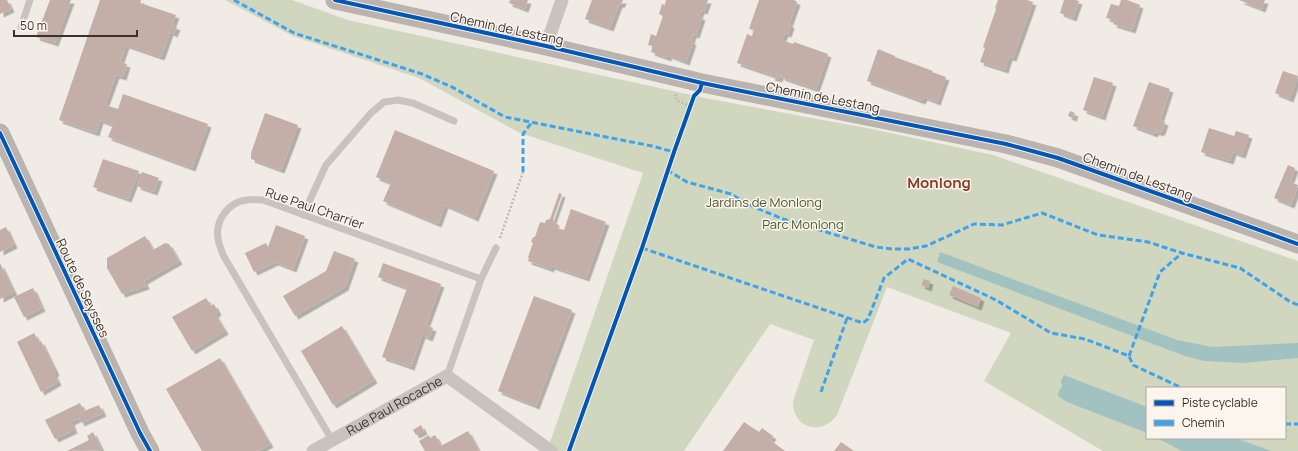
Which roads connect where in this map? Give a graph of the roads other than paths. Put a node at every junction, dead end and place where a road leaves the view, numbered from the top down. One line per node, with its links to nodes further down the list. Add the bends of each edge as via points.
1 (30, 0): 4 (lane)
2 (335, 0): 5 (street, Chemin de Lestang)
3 (562, 0): 5 (street)
4 (21, 27)
5 (546, 46): 9 (street, Chemin de Lestang, via 702,83 1028,150 1058,158)
6 (454, 121): 8 (lane, via 413,103 398,100 384,102 371,113 326,165)
7 (0, 133): 14 (street, Route de Seysses)
8 (303, 215): 11 (lane, Rue Paul Charrier); 13 (lane, Rue Paul Charrier, via 263,200 247,200 233,204 222,214 218,242 223,255)
9 (1298, 244)
10 (496, 248): 11 (lane)
11 (481, 279): 12 (lane)
12 (447, 376): 13 (street, Rue Paul Rocache); 16 (street, Rue Paul Rocache)
13 (332, 440): 15 (street, Rue Paul Rocache)
14 (150, 451)
15 (313, 451)
16 (551, 451)

